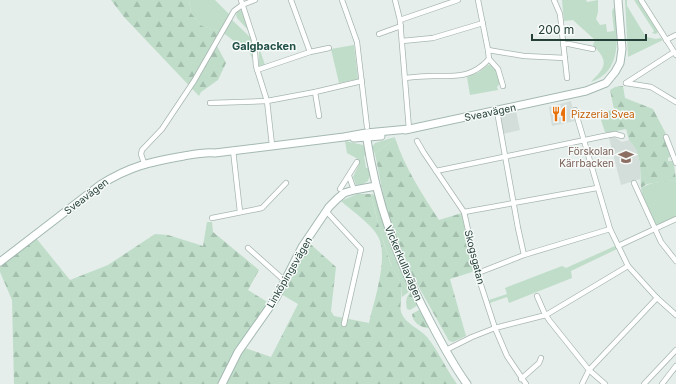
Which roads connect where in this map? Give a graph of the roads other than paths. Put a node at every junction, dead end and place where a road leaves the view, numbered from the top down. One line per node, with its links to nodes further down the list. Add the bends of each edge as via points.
1 (255, 0): 10 (street)
2 (291, 0): 22 (street)
3 (342, 0): 29 (street, via 358,42)
4 (394, 0): 11 (street)
5 (458, 0): 11 (street)
6 (478, 0): 12 (street)
7 (554, 0): 18 (street, via 560,14)
8 (618, 0): 35 (main road, Sveavägen, via 620,38 616,63 609,75 599,83 571,94)
9 (641, 0): 16 (street)
10 (241, 2): 26 (street, via 254,40); 48 (street, via 162,130 142,150)
11 (400, 20): 13 (street)
12 (483, 23): 17 (street, via 433,38); 21 (street)
13 (401, 26): 14 (street); 17 (street)
14 (379, 34)
15 (676, 34): 16 (street)
16 (666, 40): 23 (street)
17 (402, 41): 27 (street)
18 (563, 44): 20 (street); 24 (street)
19 (329, 48): 22 (street)
20 (593, 49)
21 (488, 50): 24 (street, via 524,56); 25 (street)
22 (310, 52): 26 (street)
23 (675, 54): 33 (street, via 626,83 651,87)
24 (565, 58): 28 (street)
25 (489, 59): 27 (street, via 479,69 466,75); 30 (street, via 497,66)
26 (257, 70): 32 (street)
27 (405, 78): 38 (street)
28 (567, 78)
29 (362, 81): 31 (street); 39 (street)
30 (503, 86)
31 (315, 92): 32 (street); 37 (street)
32 (267, 101): 34 (street); 44 (street)
33 (676, 102)
34 (210, 103)
35 (497, 110): 38 (main road, Sveavägen); 46 (street)
36 (575, 110): 42 (street)
37 (319, 116)
38 (409, 129): 39 (main road, Sveavägen, via 397,133)
39 (367, 133): 44 (main road, Sveavägen); 54 (main road, Vickerkullavägen)
40 (622, 136): 42 (street, via 615,134)
41 (666, 137): 49 (street)
42 (584, 140): 46 (street); 55 (street)
43 (418, 141): 50 (street, Skogsgatan)
44 (272, 146): 45 (main road, Sveavägen)
45 (233, 150): 48 (main road, Sveavägen, via 204,152); 60 (street)
46 (505, 157): 50 (street); 58 (street)
47 (357, 162): 51 (street)
48 (144, 163): 70 (main road, Sveavägen, via 100,185)
49 (676, 163)
50 (436, 171): 61 (street, Skogsgatan)
51 (349, 176): 56 (street); 57 (street)
52 (286, 182): 60 (street, via 262,208)
53 (634, 183): 65 (street)
54 (376, 186): 57 (main road, Linköpingsvägen); 80 (main road, Vickerkullavägen, via 398,257)
55 (597, 188): 58 (street); 64 (street)
56 (340, 189)
57 (354, 190): 59 (main road, Linköpingsvägen, via 339,196)
58 (513, 203): 61 (street); 68 (street)
59 (326, 211): 73 (main road, Linköpingsvägen, via 302,247); 78 (street, via 361,249)
60 (240, 212): 62 (street)
61 (464, 212): 72 (street, Skogsgatan)
62 (212, 218)
63 (676, 219): 65 (street)
64 (610, 229): 66 (street); 68 (street)
65 (655, 229): 66 (street); 69 (street, via 665,248)
66 (618, 246): 71 (street)
67 (248, 248): 73 (street)
68 (524, 256): 72 (street)
69 (676, 261)
70 (0, 262)
71 (628, 266): 75 (street); 76 (street)
72 (478, 273): 79 (street, Skogsgatan)
73 (285, 281): 87 (main road, Linköpingsvägen, via 238,352)
74 (537, 296): 76 (street)
75 (657, 298): 77 (street); 84 (street)
76 (546, 315): 79 (street); 84 (street)
77 (676, 315)
78 (344, 324)
79 (495, 328): 80 (street); 85 (street, Skogsgatan, via 506,356)
80 (446, 350): 88 (main road, Vickerkullavägen)
81 (676, 350): 86 (street)
82 (541, 358): 85 (street)
83 (676, 366): 92 (street)
84 (589, 370): 90 (street); 91 (street)
85 (521, 379): 89 (street, Skogsgatan)
86 (647, 383)
87 (222, 384)
88 (467, 384)
89 (526, 384)
90 (582, 384)
91 (605, 384)
92 (662, 384)

